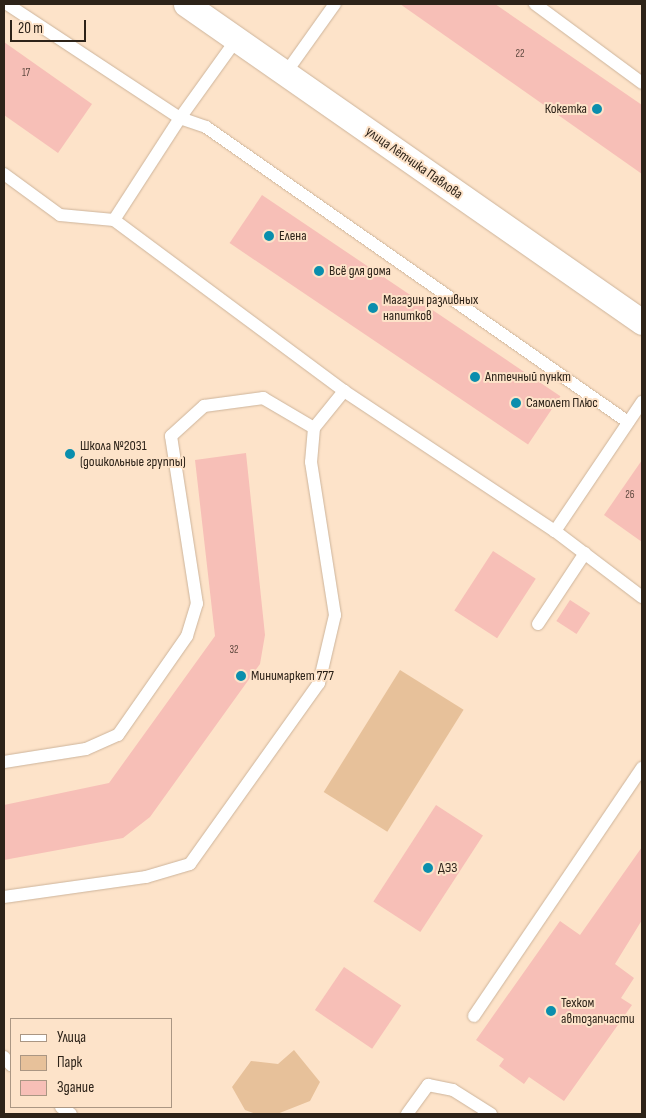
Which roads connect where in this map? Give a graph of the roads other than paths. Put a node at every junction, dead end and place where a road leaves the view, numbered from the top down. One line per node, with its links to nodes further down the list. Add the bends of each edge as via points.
1 (7, 4): 8 (lane)
2 (186, 4): 5 (street, улица Лётчика Павлова)
3 (335, 4): 6 (lane)
4 (535, 4): 7 (lane)
5 (236, 40): 6 (street, улица Лётчика Павлова); 8 (lane)
6 (285, 74): 11 (street, улица Лётчика Павлова)
7 (642, 83)
8 (180, 118): 10 (lane); 14 (lane, via 206,127)
9 (4, 174): 10 (lane, via 60,215)
10 (114, 220): 12 (lane)
11 (642, 322)
12 (344, 391): 15 (lane); 16 (lane)
13 (642, 402): 14 (lane)
14 (628, 422): 16 (lane)
15 (314, 428): 20 (lane, via 264,398 204,406 171,436 196,604 187,636 118,735 86,749); 22 (lane, via 311,462 335,615 319,683 190,864 146,877)
16 (555, 531): 17 (lane)
17 (585, 553): 18 (lane); 19 (lane)
18 (642, 596)
19 (538, 624)
20 (4, 762)
21 (642, 768): 23 (lane)
22 (4, 897)
23 (474, 1016)
24 (407, 1114): 25 (lane, via 428,1085 453,1090)
25 (491, 1114)

